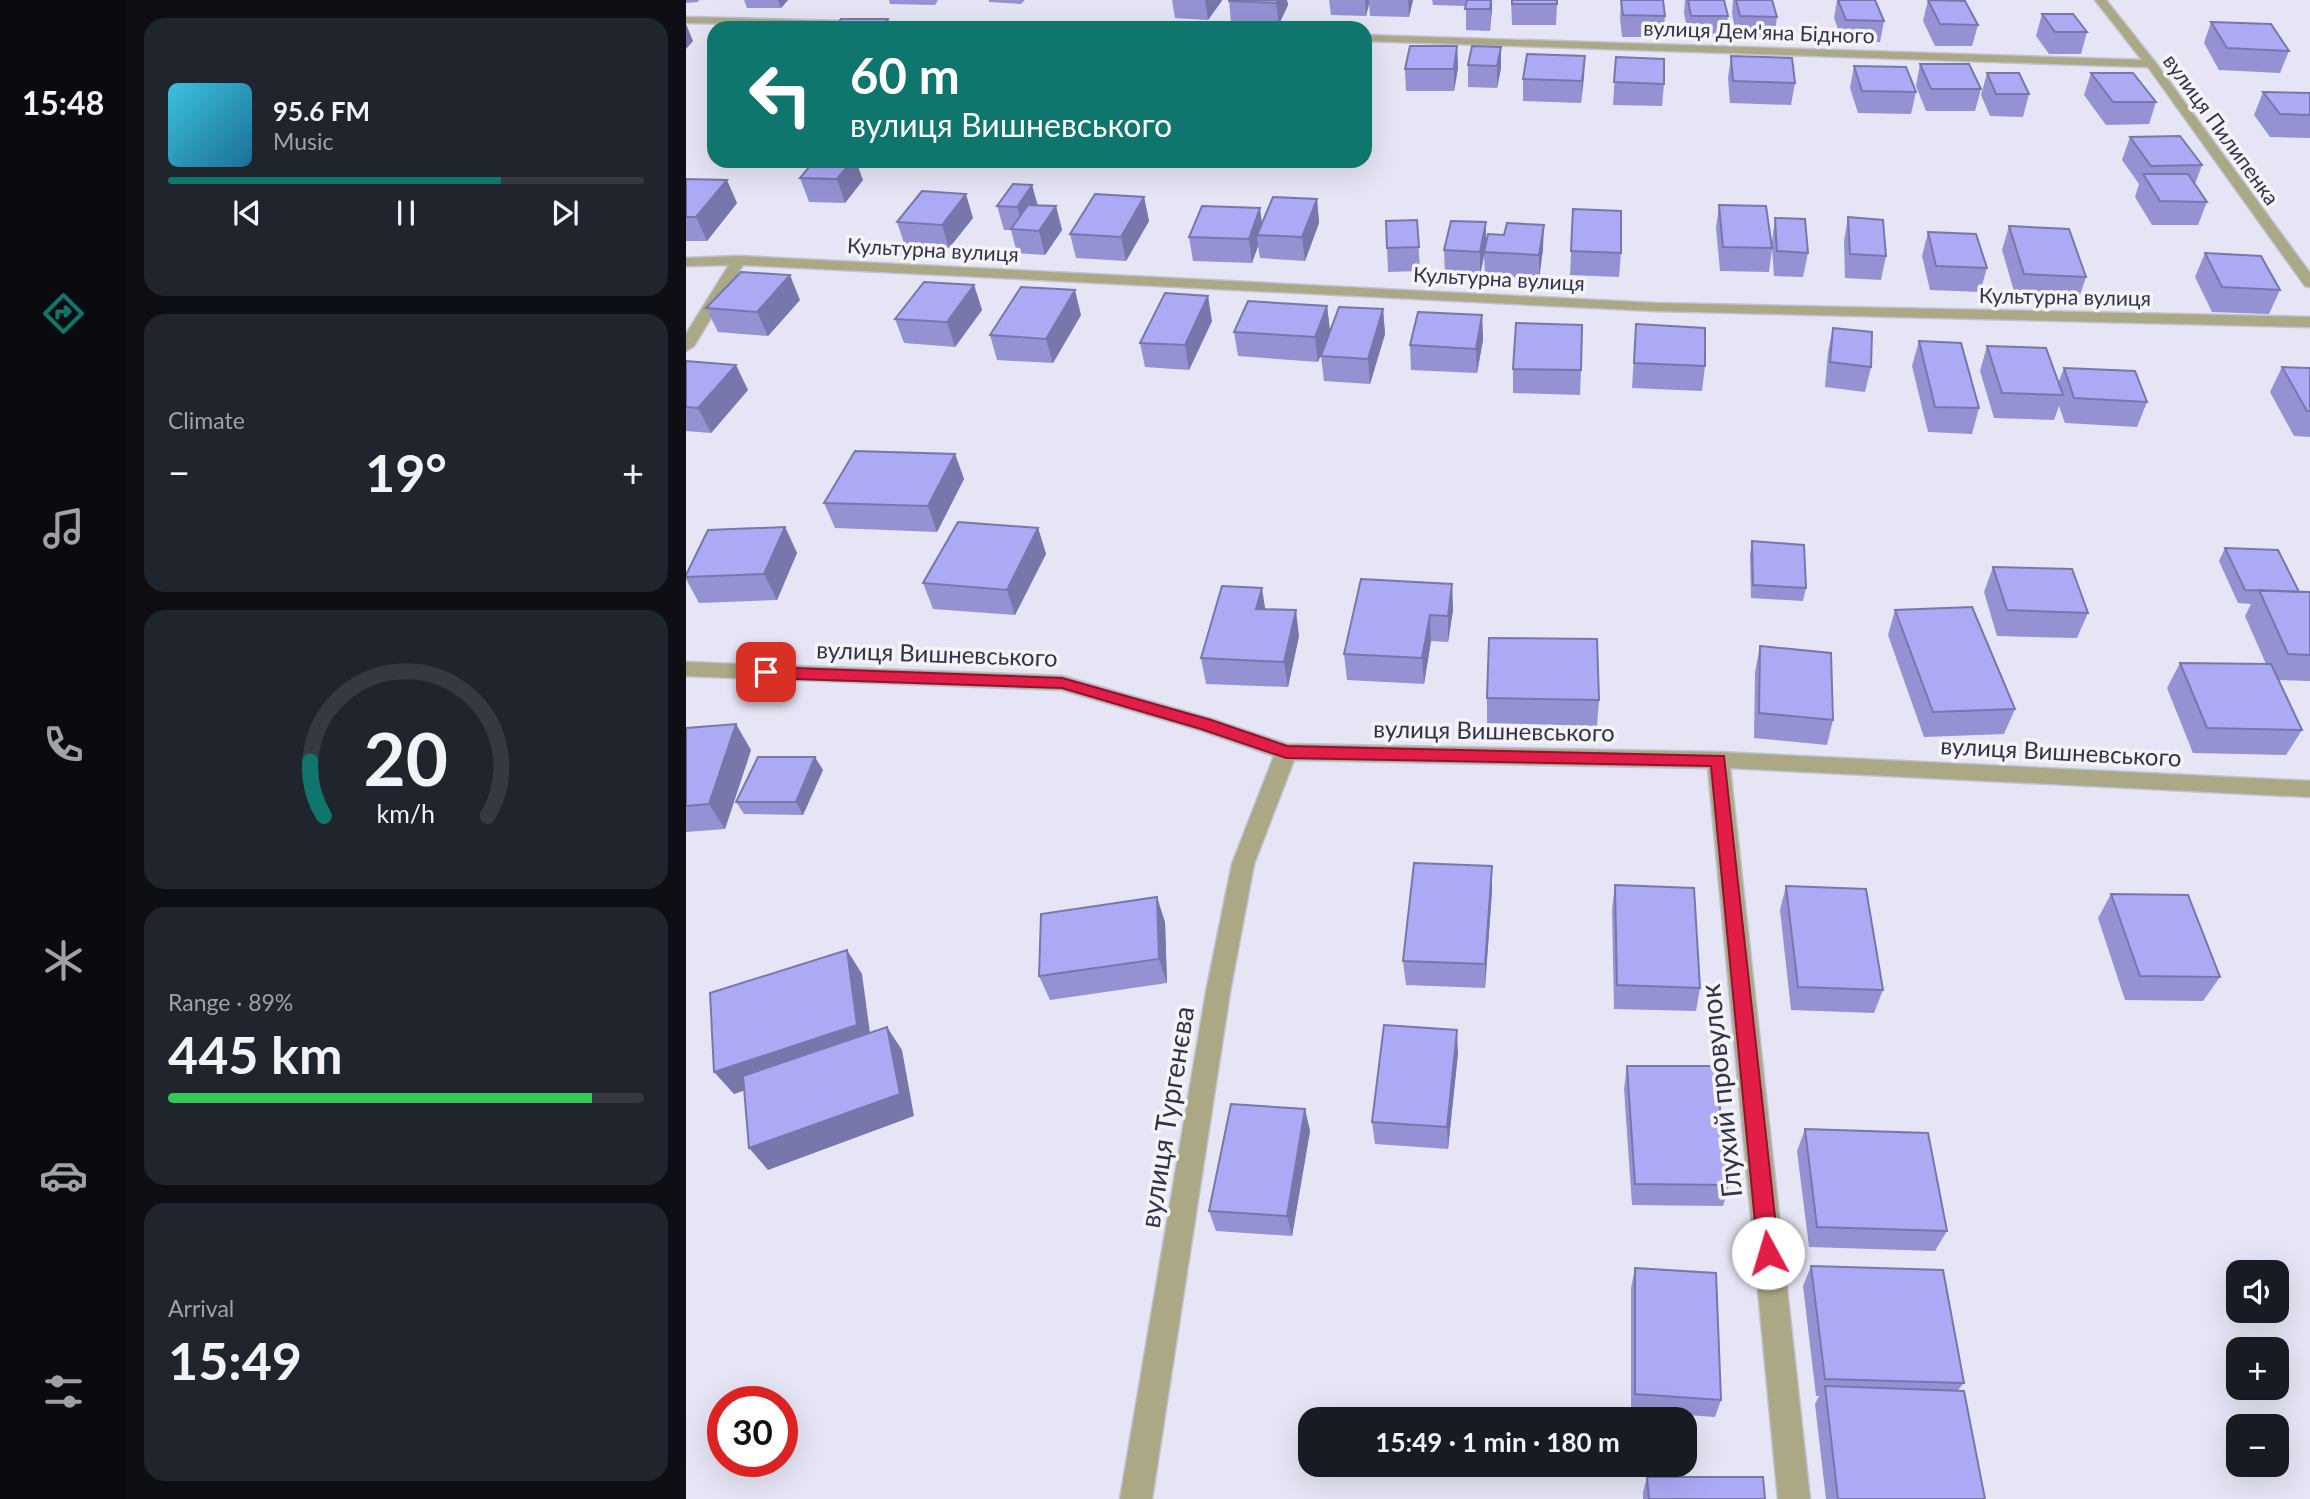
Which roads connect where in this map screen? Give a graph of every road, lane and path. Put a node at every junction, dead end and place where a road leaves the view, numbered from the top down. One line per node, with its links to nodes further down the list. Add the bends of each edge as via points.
1 (2101, 0): 5 (street, вулиця Пилипенка)
2 (686, 20): 3 (street)
3 (726, 21)
4 (1372, 38): 5 (street, вулиця Дем'яна Бідного)
5 (2151, 64): 8 (street, вулиця Пилипенка)
6 (739, 260): 7 (street, Культурна вулиця); 9 (street, Культурна вулиця, via 1655,307); 10 (street)
7 (686, 262)
8 (2310, 283)
9 (2310, 322)
10 (686, 346)
11 (686, 669): 12 (street, вулиця Вишневського, via 1062,683)
12 (1286, 752): 13 (street, вулиця Вишневського); 15 (street, вулиця Тургенєва, via 1243,864)
13 (1718, 761): 14 (street, вулиця Вишневського); 16 (street, Глухий провулок)
14 (2310, 789)
15 (1136, 1499)
16 (1794, 1499)

